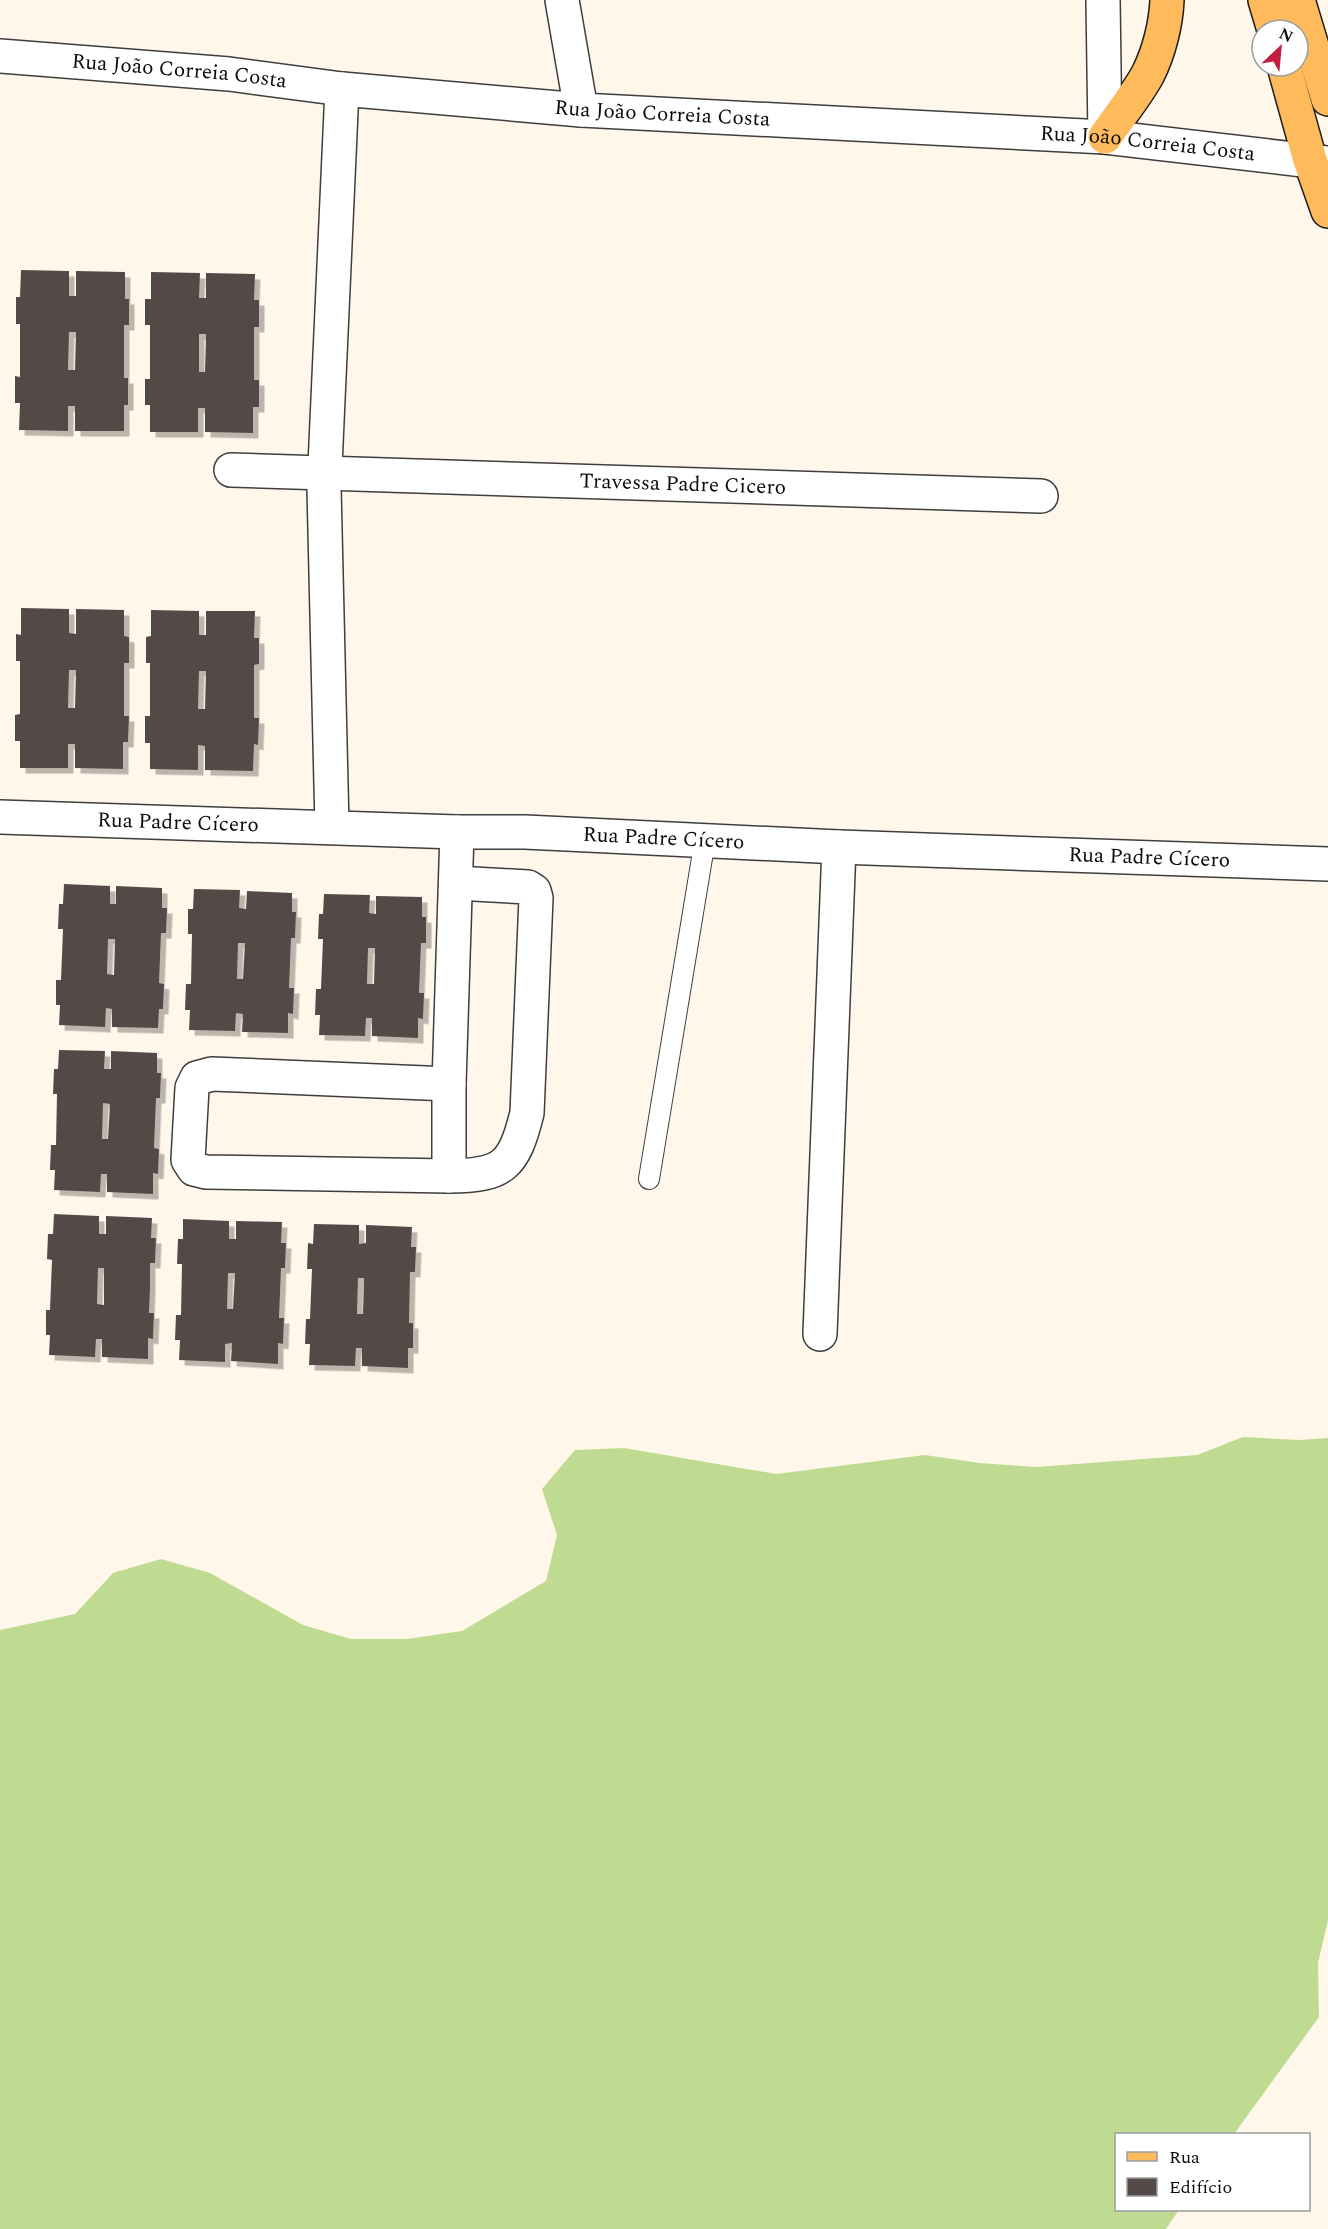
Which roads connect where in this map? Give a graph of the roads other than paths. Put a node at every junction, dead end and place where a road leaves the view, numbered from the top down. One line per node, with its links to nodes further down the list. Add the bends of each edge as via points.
1 (562, 0): 11 (street)
2 (1103, 0): 12 (street)
3 (1167, 0): 12 (main road, via 1160,39 1148,73)
4 (1265, 0): 6 (main road)
5 (1298, 0): 10 (main road)
6 (1270, 18)
7 (0, 56): 9 (street, Rua João Correia Costa, via 229,74)
8 (1288, 78): 13 (main road)
9 (342, 89): 11 (street, Rua João Correia Costa); 16 (street)
10 (1328, 99)
11 (581, 110): 12 (street, Rua João Correia Costa)
12 (1105, 137): 13 (street, Rua João Correia Costa)
13 (1319, 161): 14 (main road)
14 (1328, 211)
15 (231, 470): 16 (street, Travessa Padre Cicero)
16 (325, 473): 17 (street, Travessa Padre Cicero); 19 (street)
17 (1041, 496)
18 (0, 817): 19 (street, Rua Padre Cícero)
19 (332, 827): 20 (street, Rua Padre Cícero)
20 (458, 831): 21 (street, Rua Padre Cícero); 24 (street)
21 (705, 840): 22 (street, Rua Padre Cícero); 27 (lane)
22 (839, 847): 23 (street, Rua Padre Cícero); 28 (street)
23 (1328, 864)
24 (456, 883): 25 (street); 26 (street, via 528,887 536,898 527,1113 521,1138 508,1162 493,1171)
25 (449, 1084): 26 (street); 26 (street, via 212,1074 197,1078 192,1088 188,1160 194,1169 206,1172)
26 (449, 1176)
27 (649, 1179)
28 (820, 1334)

